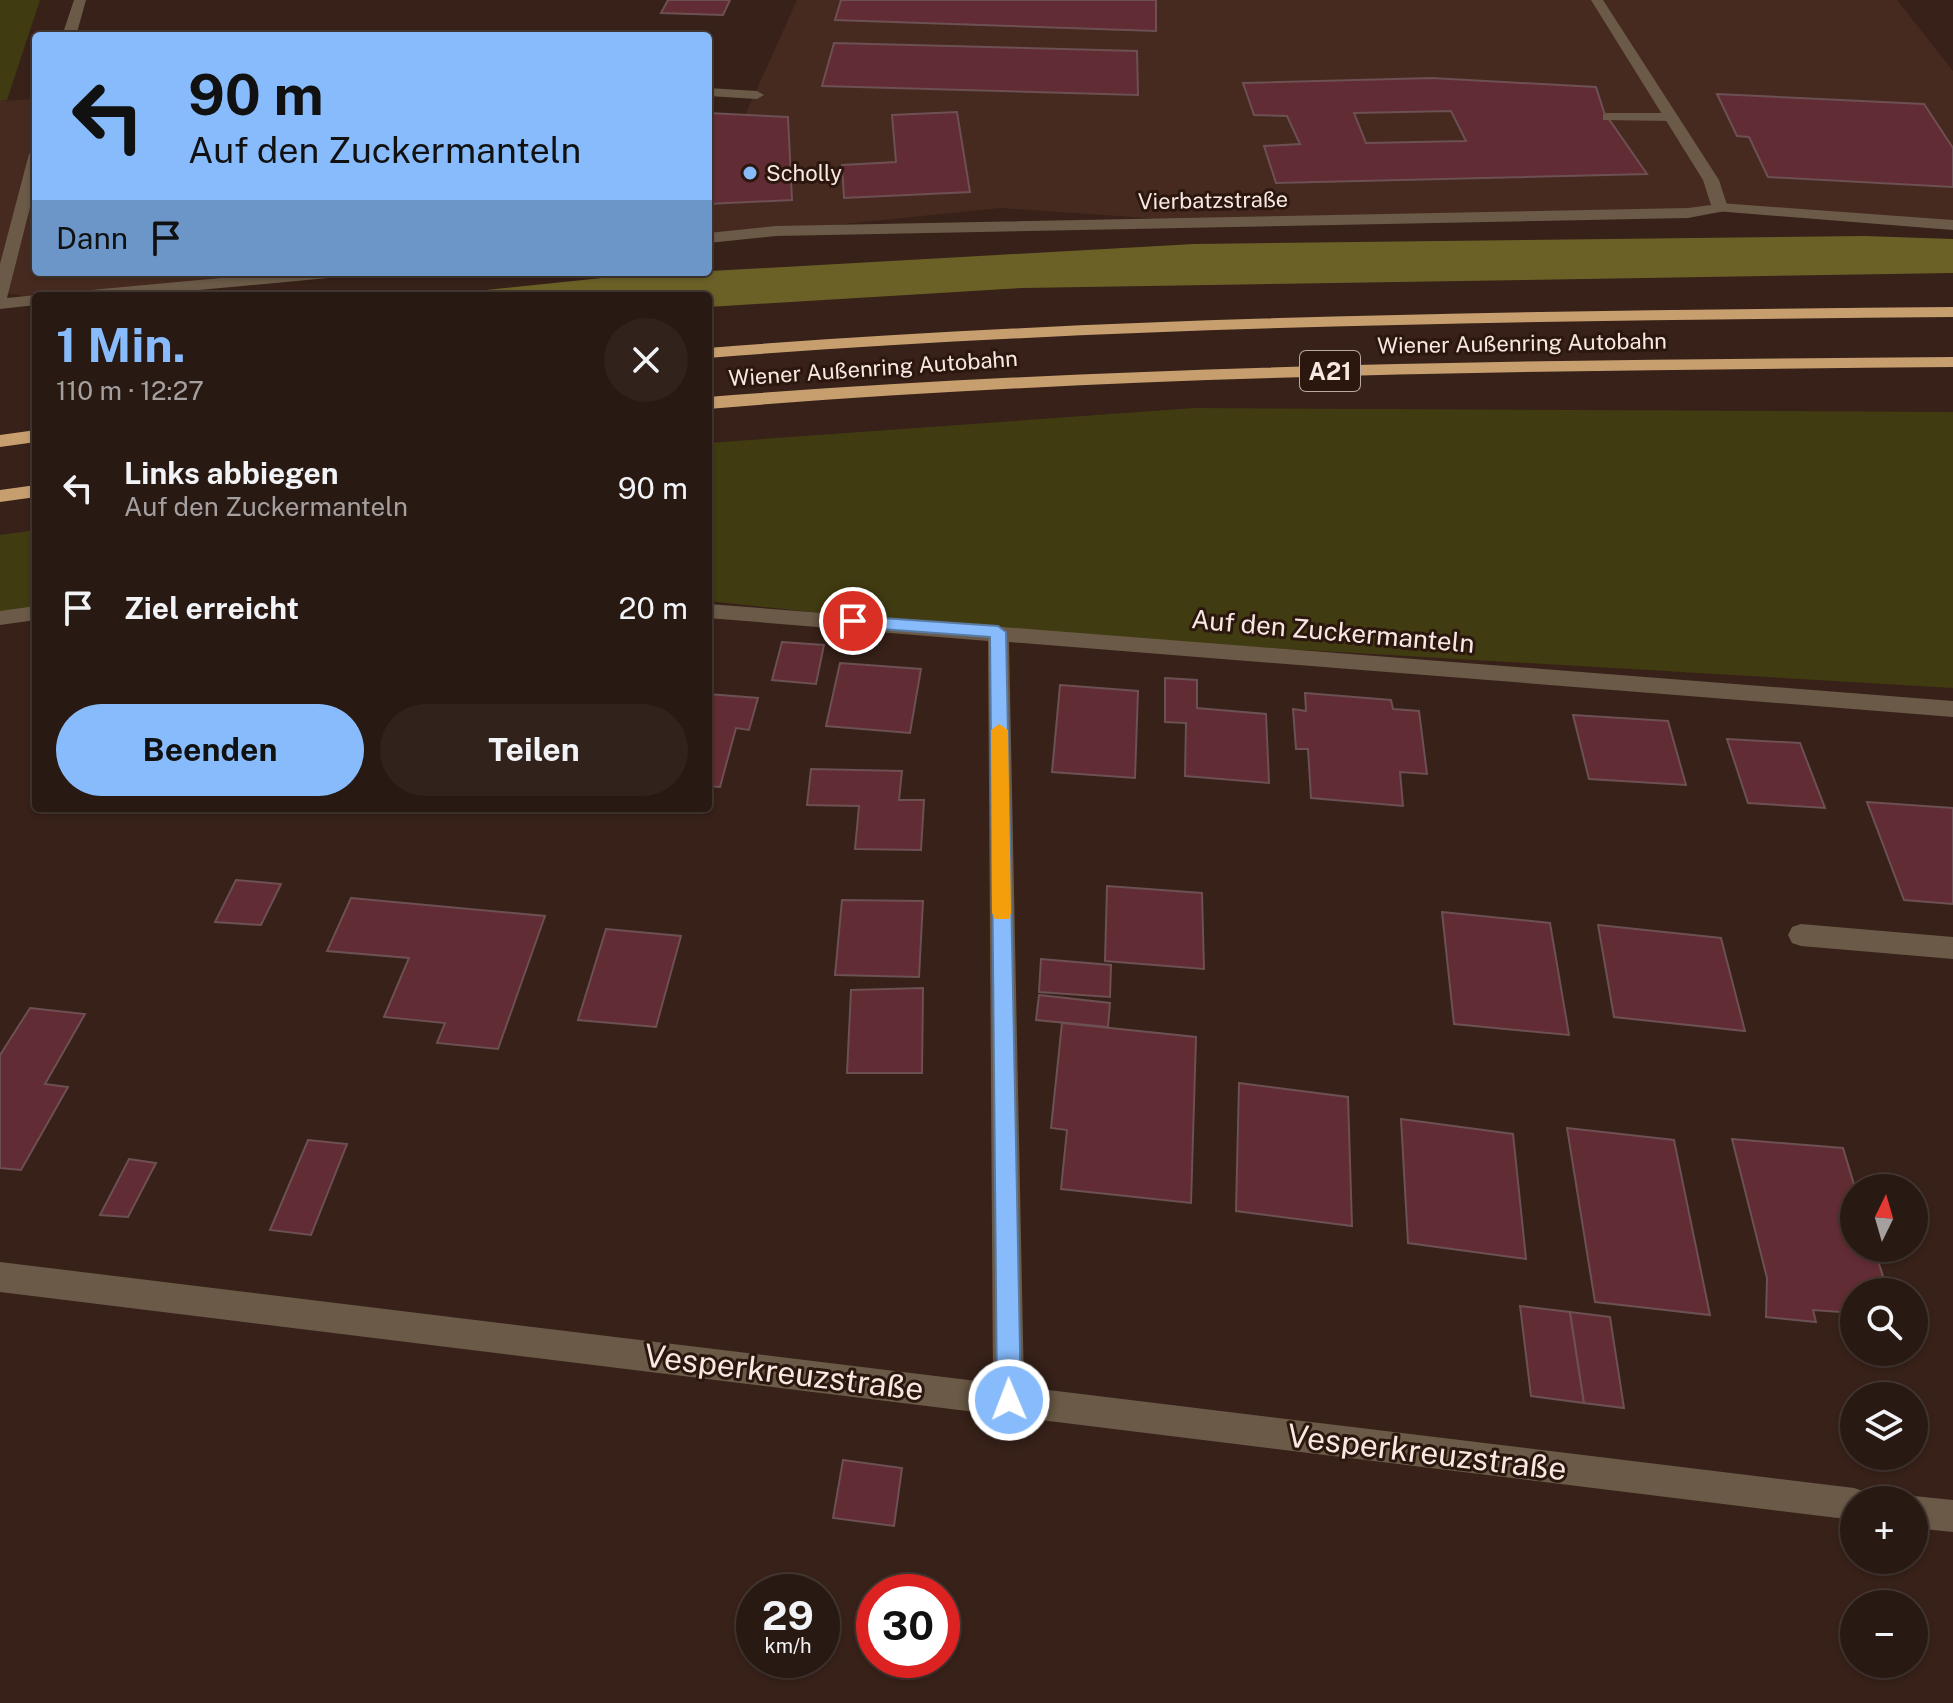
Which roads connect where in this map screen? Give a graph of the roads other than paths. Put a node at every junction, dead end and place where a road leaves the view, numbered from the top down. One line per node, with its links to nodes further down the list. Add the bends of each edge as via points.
1 (80, 0): 3 (street)
2 (1597, 0): 7 (street)
3 (70, 32)
4 (712, 92): 5 (street)
5 (757, 95)
6 (1608, 117): 7 (street)
7 (1672, 117): 9 (street, via 1711,180)
8 (32, 170): 14 (street)
9 (1720, 208): 10 (street, Vierbatzstraße); 11 (street, Vierbatzstraße, via 1688,213 776,231)
10 (1953, 225)
11 (712, 238)
12 (296, 276): 13 (street)
13 (123, 292)
14 (0, 296)
15 (32, 300): 16 (street)
16 (0, 304)
17 (1953, 312): 18 (highway, Wiener Außenring Autobahn / A21, via 1444,317 1106,327)
18 (712, 353)
19 (1953, 362): 20 (highway, Wiener Außenring Autobahn / A21, via 1457,367 1102,378)
20 (712, 403)
21 (32, 437): 22 (highway)
22 (7, 440)
23 (32, 492): 24 (highway)
24 (2, 496)
25 (712, 611): 28 (street, Auf den Zuckermanteln)
26 (32, 614): 27 (street)
27 (0, 618)
28 (998, 632): 29 (street, Auf den Zuckermanteln); 33 (street)
29 (1953, 709)
30 (1801, 935): 31 (street)
31 (1953, 948)
32 (0, 1277): 33 (street, Vesperkreuzstraße)
33 (1009, 1400): 34 (street, Vesperkreuzstraße)
34 (1840, 1502)
35 (1928, 1513): 36 (street)
36 (1953, 1516)

